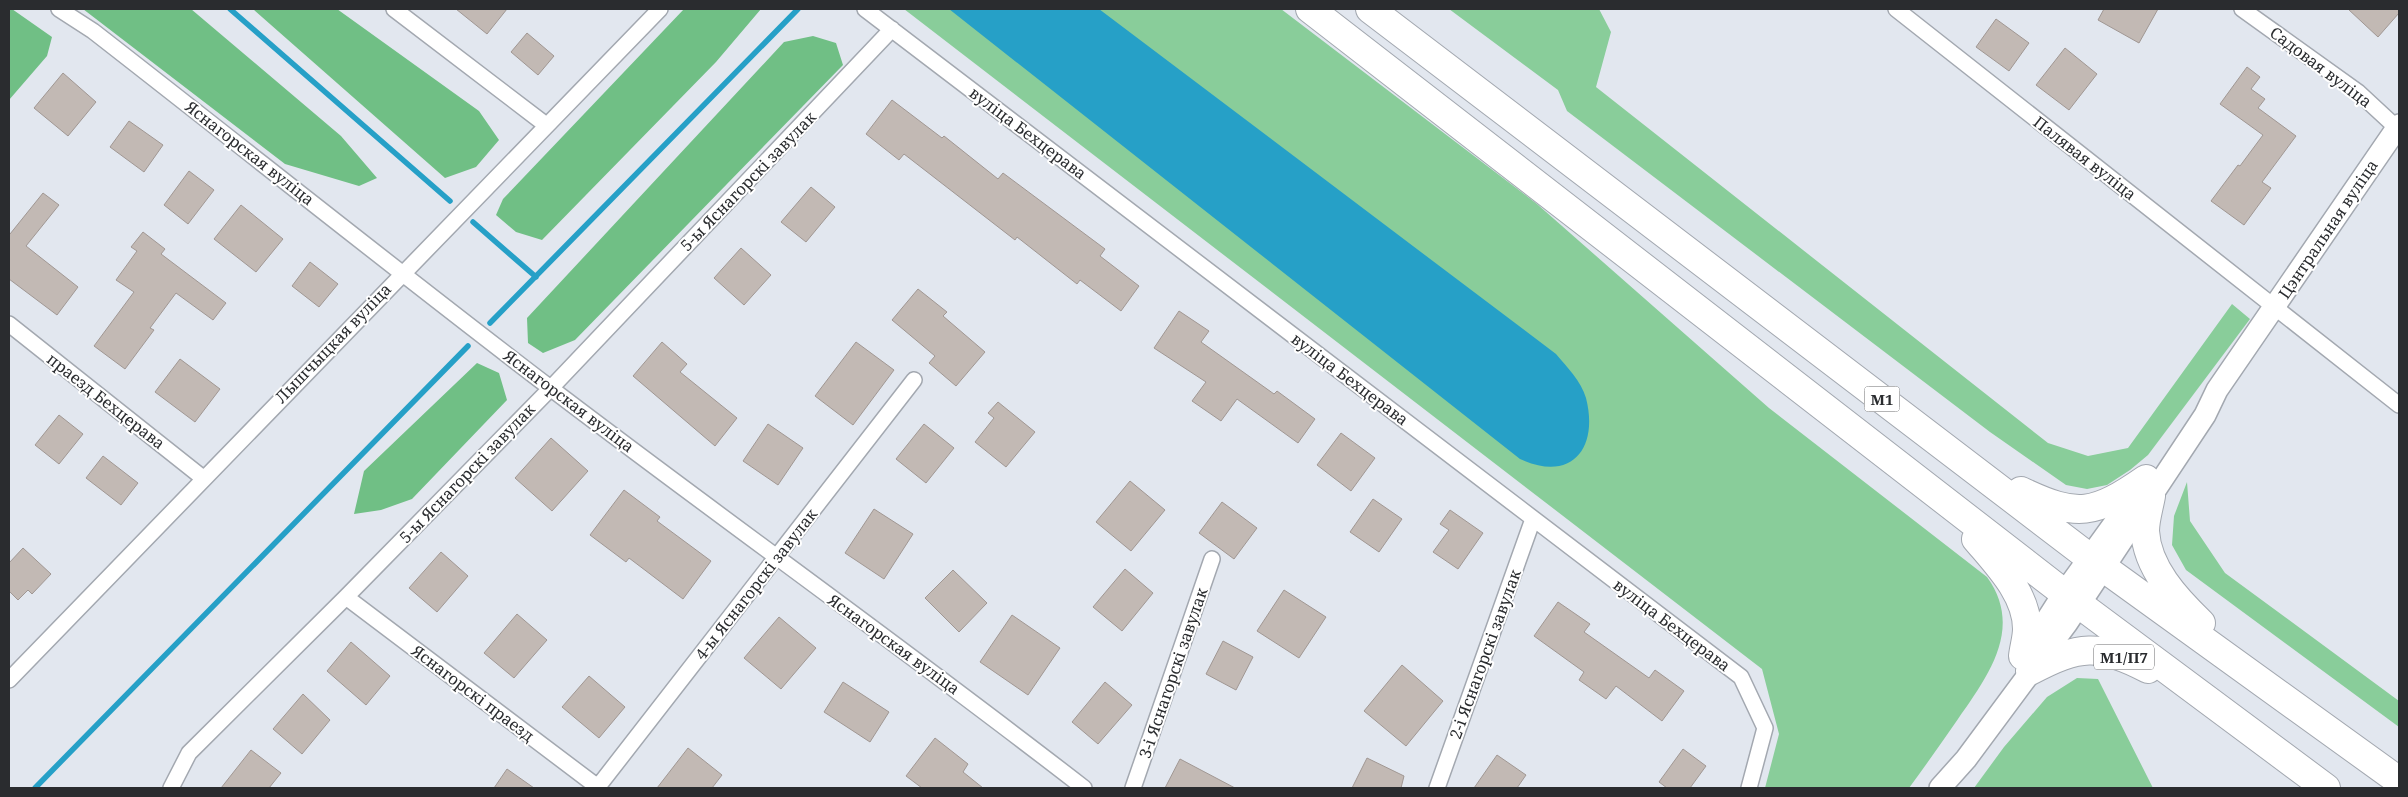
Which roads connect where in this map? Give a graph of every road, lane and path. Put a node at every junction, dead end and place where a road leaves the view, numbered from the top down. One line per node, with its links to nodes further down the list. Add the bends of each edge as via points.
1 (59, 9): 12 (street, Яснагорская вуліца, via 93,31)
2 (394, 9): 10 (street)
3 (660, 9): 10 (street, Лышчыцкая вуліца)
4 (865, 9): 9 (street, вуліца Бехцерава)
5 (1310, 9): 21 (highway, М1)
6 (1370, 9): 18 (highway, М1)
7 (1896, 9): 13 (street, Палявая вуліца)
8 (2242, 9): 11 (street, Садовая вуліца, via 2358,92)
9 (892, 29): 16 (street, 5-ы Яснагорскі завулак); 22 (street, вуліца Бехцерава)
10 (546, 125): 12 (street, Лышчыцкая вуліца)
11 (2399, 128): 13 (street, Цэнтральная вуліца)
12 (403, 272): 16 (street, Яснагорская вуліца); 19 (street, Лышчыцкая вуліца)
13 (2274, 308): 17 (street, Палявая вуліца); 20 (street, Цэнтральная вуліца, via 2217,390 2195,410)
14 (9, 324): 19 (street, праезд Бехцерава)
15 (914, 380): 23 (street, 4-ы Яснагорскі завулак)
16 (551, 388): 23 (street, Яснагорская вуліца); 26 (street, 5-ы Яснагорскі завулак)
17 (2399, 405)
18 (1969, 466): 20 (highway, via 2052,506 2075,510); 25 (highway, М1)
19 (203, 478): 29 (street, Лышчыцкая вуліца)
20 (2148, 488): 25 (street, Цэнтральная вуліца); 30 (highway, via 2145,530 2151,557 2164,580 2187,610)
21 (1941, 498): 27 (highway, М1); 28 (highway, М1/П7, via 2004,573 2021,602 2027,628)
22 (1533, 519): 38 (street, 2-і Яснагорскі завулак); 39 (street, вуліца Бехцерава, via 1741,677 1764,728)
23 (777, 558): 35 (street, 4-ы Яснагорскі завулак); 36 (street, Яснагорская вуліца, via 955,688)
24 (1212, 559): 37 (street, 3-і Яснагорскі завулак)
25 (2097, 562): 27 (street, М1/П7); 30 (highway, М1)
26 (346, 597): 34 (street, 5-ы Яснагорскі завулак, via 189,753); 35 (street, Яснагорскі праезд)
27 (2072, 599): 28 (street, М1/П7); 31 (highway, М1)
28 (2027, 663): 31 (highway, М1/П7, via 2083,650 2121,655); 33 (street, М1/П7, via 1957,753)
29 (9, 680)
30 (2264, 683): 32 (highway, М1)
31 (2211, 703): 40 (highway, М1)
32 (2399, 781)
33 (1944, 784)
34 (171, 788)
35 (598, 788)
36 (1084, 788)
37 (1133, 788)
38 (1437, 788)
39 (1749, 788)
40 (2326, 788)

